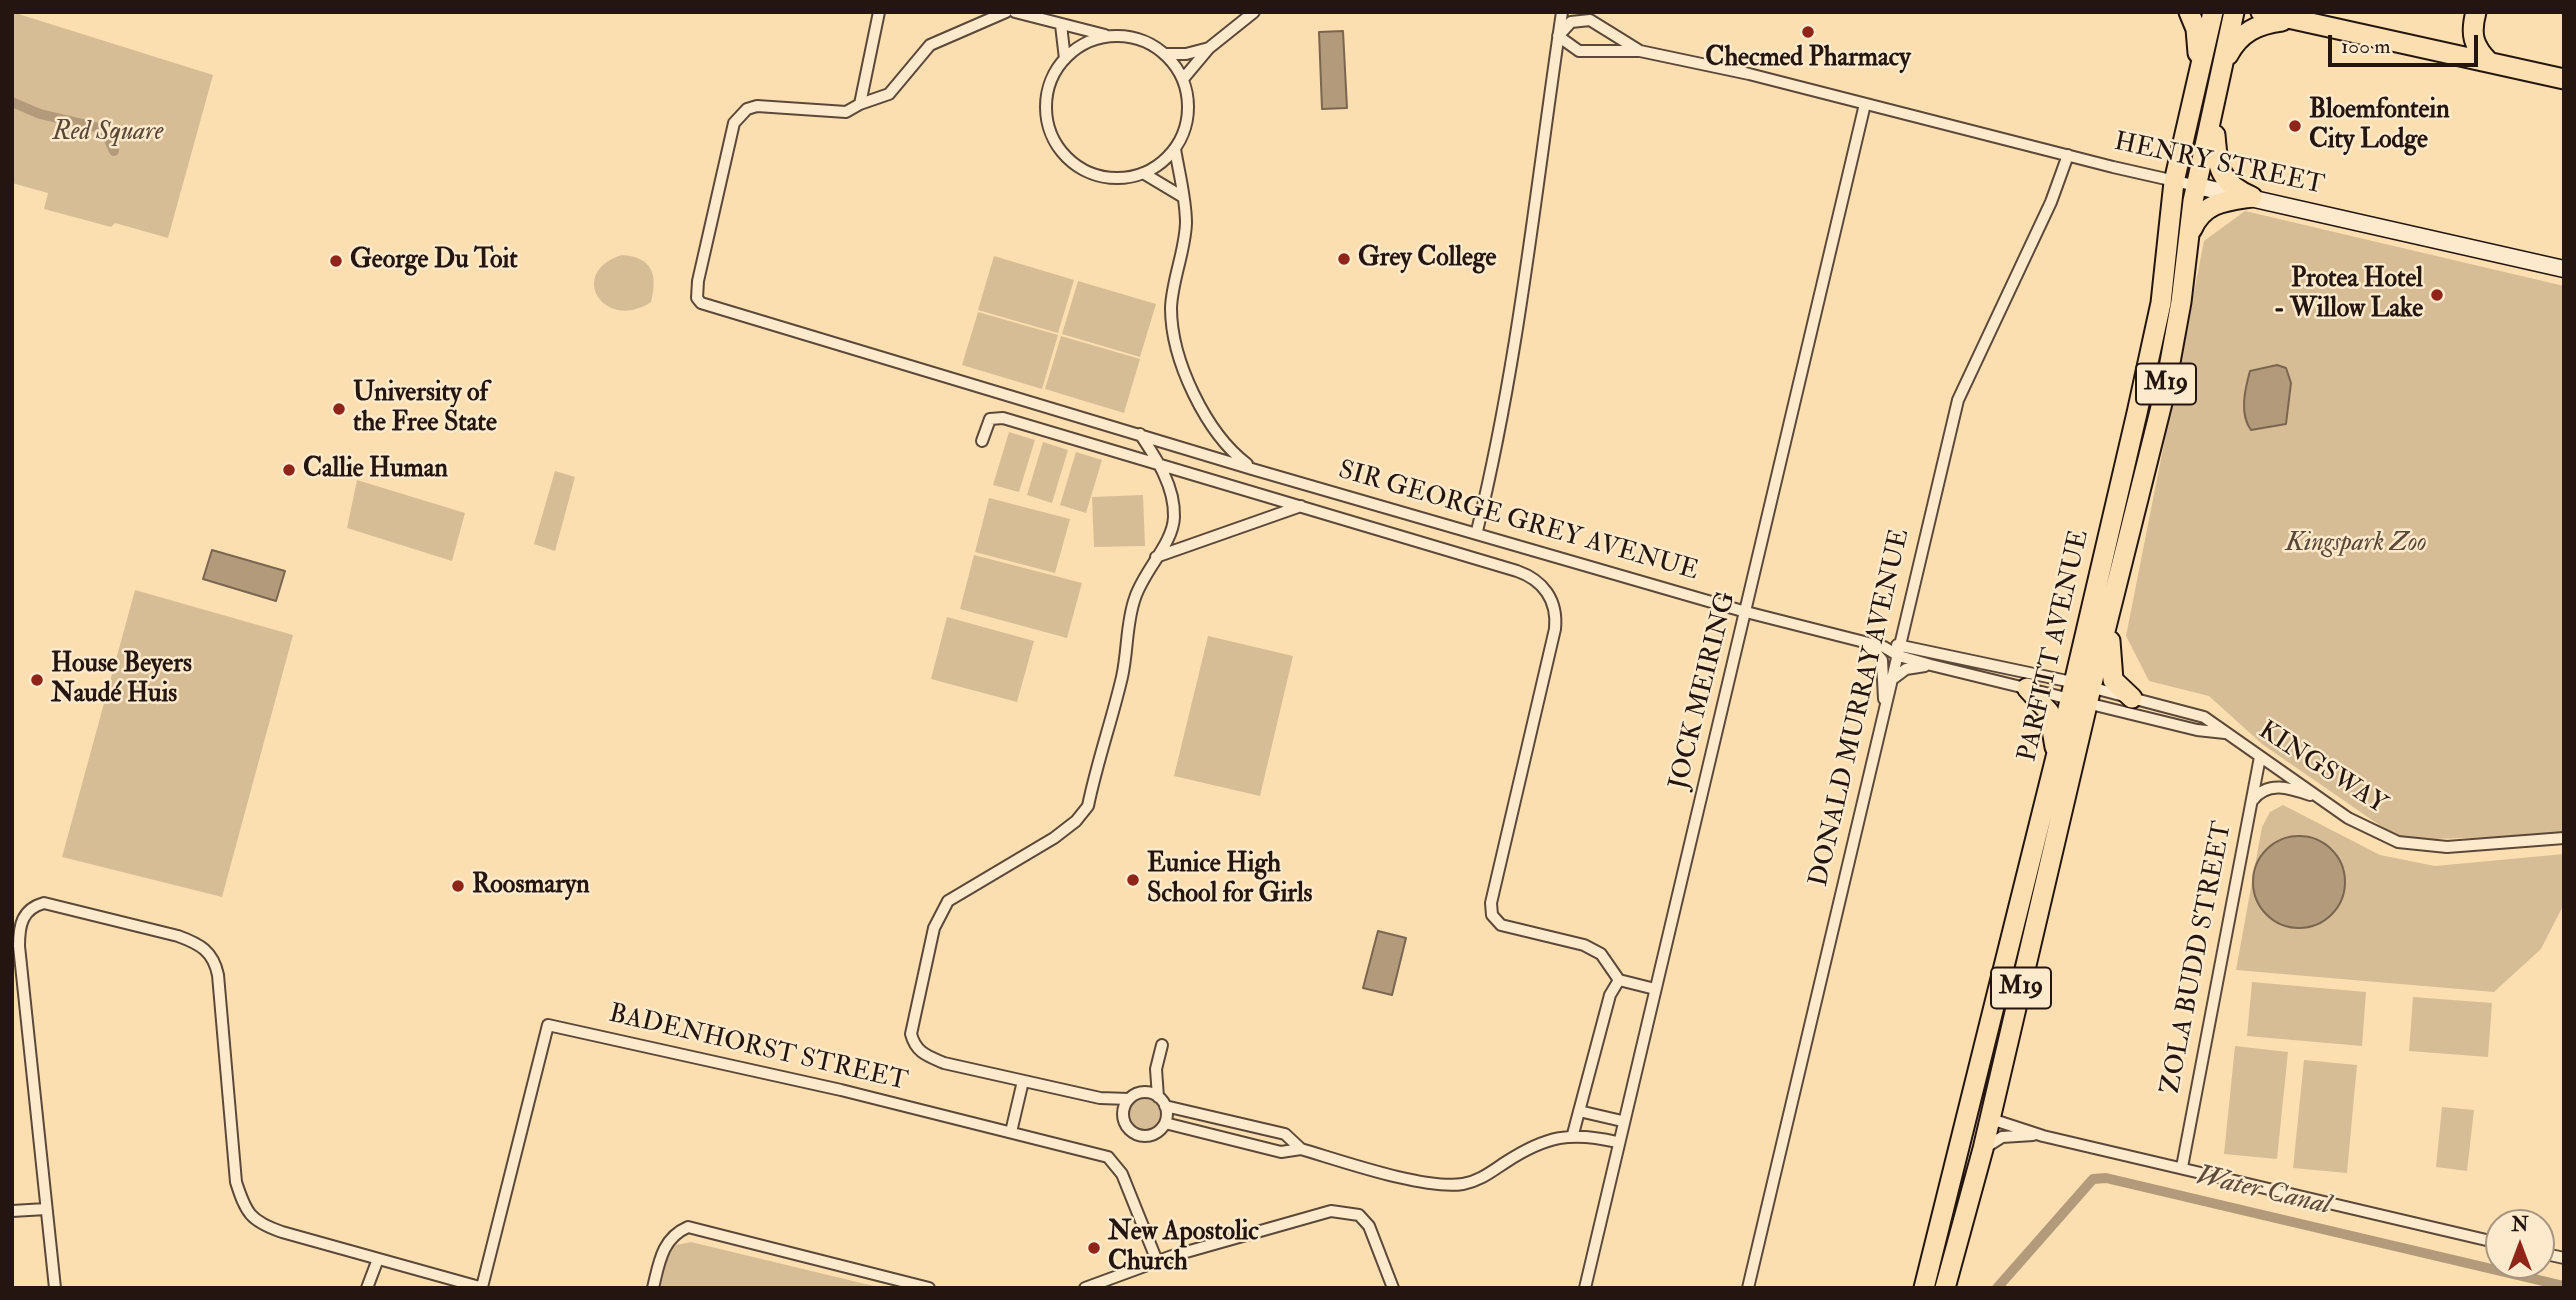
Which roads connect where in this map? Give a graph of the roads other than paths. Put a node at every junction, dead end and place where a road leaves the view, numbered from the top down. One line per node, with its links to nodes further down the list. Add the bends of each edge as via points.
1 (879, 12): 25 (street)
2 (1006, 12): 25 (street, via 930,45 889,94)
3 (1015, 12): 13 (street)
4 (1254, 12): 16 (street)
5 (1562, 12): 14 (street)
6 (2189, 12): 21 (highway, via 2196,29)
7 (2213, 12): 21 (highway, PARFITT AVENUE / M19)
8 (2234, 12): 22 (highway, PARFITT AVENUE / M19)
9 (2261, 12): 12 (highway)
10 (2476, 12): 20 (highway, via 2475,46)
11 (1578, 16): 14 (street); 17 (street, via 1596,22)
12 (2294, 19): 20 (highway); 22 (highway, via 2264,23 2244,34)
13 (1061, 25): 15 (street); 19 (street)
14 (1558, 36): 17 (street, via 1579,51); 44 (street, via 1511,378)
15 (1111, 37): 18 (street, via 1139,40); 19 (street, via 1086,44)
16 (1209, 48): 18 (street); 23 (street)
17 (1640, 51): 26 (street, HENRY STREET)
18 (1164, 54): 23 (street)
19 (1065, 59): 30 (street, via 1047,98 1046,113 1055,141 1073,163 1100,176)
20 (2489, 62): 24 (highway)
21 (2200, 72): 31 (highway, PARFITT AVENUE / M19)
22 (2221, 72): 27 (highway, PARFITT AVENUE / M19)
23 (1183, 79): 28 (street, via 1188,115)
24 (2564, 79)
25 (860, 104): 38 (street, SIR GEORGE GREY AVENUE, via 846,113 757,106 739,115 698,281 701,303)
26 (1865, 104): 29 (street, HENRY STREET); 46 (street, JOCK MEIRING)
27 (2212, 109): 32 (highway, PARFITT AVENUE / M19); 34 (highway, via 2219,170 2236,189)
28 (1175, 149): 30 (street); 33 (street)
29 (2068, 155): 31 (street, HENRY STREET); 49 (street, DONALD MURRAY AVENUE, via 2055,193 1958,400)
30 (1143, 173): 33 (street)
31 (2174, 182): 32 (street, HENRY STREET); 42 (highway, PARFITT AVENUE / M19, via 2161,303)
32 (2197, 186): 34 (street, HENRY STREET); 35 (highway, PARFITT AVENUE / M19)
33 (1183, 197): 41 (street, via 1186,226 1171,307 1176,349 1214,431)
34 (2252, 197): 35 (highway, via 2212,205 2196,220); 36 (street, HENRY STREET)
35 (2188, 237): 37 (highway, PARFITT AVENUE / M19)
36 (2564, 269)
37 (2164, 394): 42 (highway, via 2140,464); 47 (highway, PARFITT AVENUE / M19)
38 (1140, 434): 40 (street); 41 (street, SIR GEORGE GREY AVENUE)
39 (982, 441): 40 (street, via 990,419 1003,418)
40 (1160, 464): 43 (street); 45 (street, via 1174,518 1169,538)
41 (1252, 469): 44 (street, SIR GEORGE GREY AVENUE)
42 (2121, 478): 55 (highway, PARFITT AVENUE / M19)
43 (1301, 506): 45 (street); 64 (street, via 1517,571 1535,579 1546,591 1554,605 1555,629 1491,902 1492,915 1501,925 1584,945 1601,954)
44 (1477, 531): 46 (street, SIR GEORGE GREY AVENUE)
45 (1156, 557): 69 (street, via 1139,584 1130,612 1121,678 1088,806 1054,838 948,901 931,938 911,1034 916,1048 944,1063)
46 (1746, 612): 48 (street, SIR GEORGE GREY AVENUE); 65 (street, JOCK MEIRING)
47 (2109, 616): 55 (highway, PARFITT AVENUE / M19); 56 (highway, via 2113,680)
48 (1866, 642): 50 (street, SIR GEORGE GREY AVENUE); 57 (street, via 1882,660)
49 (1902, 644): 50 (street, SIR GEORGE GREY AVENUE); 51 (street, DONALD MURRAY AVENUE); 55 (street, SIR GEORGE GREY AVENUE)
50 (1884, 647): 51 (street, SIR GEORGE GREY AVENUE)
51 (1899, 656): 52 (street, SIR GEORGE GREY AVENUE); 53 (street, DONALD MURRAY AVENUE)
52 (1931, 665): 53 (street, via 1906,669); 54 (street, SIR GEORGE GREY AVENUE)
53 (1894, 678): 57 (street, DONALD MURRAY AVENUE)
54 (2027, 688): 55 (street, SIR GEORGE GREY AVENUE); 59 (highway, via 2049,712)
55 (2081, 693): 56 (street, KINGSWAY); 58 (street, KINGSWAY, via 2197,730); 59 (highway, PARFITT AVENUE / M19); 66 (highway, PARFITT AVENUE / M19)
56 (2132, 698): 58 (street, KINGSWAY, via 2204,717)
57 (1884, 719): 101 (street, DONALD MURRAY AVENUE)
58 (2225, 733): 60 (street, KINGSWAY)
59 (2056, 755): 70 (highway, PARFITT AVENUE / M19)
60 (2260, 757): 61 (street, KINGSWAY); 62 (street, ZOLA BUDD STREET)
61 (2323, 800): 62 (street, via 2274,787 2262,791); 63 (street, KINGSWAY, via 2368,829 2416,846)
62 (2251, 803): 86 (street, ZOLA BUDD STREET)
63 (2564, 838)
64 (1619, 980): 65 (street); 75 (street, via 1610,995)
65 (1655, 989): 78 (street, JOCK MEIRING)
66 (2019, 999): 70 (highway, via 2003,1021 1990,1072); 77 (highway, PARFITT AVENUE / M19)
67 (1162, 1045): 68 (street)
68 (1156, 1069): 71 (street); 74 (street)
69 (1023, 1081): 72 (street); 80 (street)
70 (1975, 1084): 90 (highway, PARFITT AVENUE / M19)
71 (1140, 1093): 73 (street); 74 (street)
72 (1100, 1098): 73 (street); 76 (street)
73 (1129, 1100): 76 (street)
74 (1161, 1102): 79 (street); 84 (street, via 1285,1134)
75 (1579, 1111): 78 (street); 81 (street)
76 (1123, 1112): 79 (street, via 1129,1129 1142,1136 1158,1131)
77 (1991, 1119): 82 (street); 85 (highway, PARFITT AVENUE / M19); 90 (highway, via 1974,1134 1951,1221)
78 (1622, 1121): 83 (street, JOCK MEIRING)
79 (1165, 1123): 84 (street, via 1281,1152)
80 (1011, 1132): 92 (street, BADENHORST STREET, via 1108,1157 1122,1174); 95 (street, BADENHORST STREET, via 548,1025)
81 (1573, 1134): 83 (street); 84 (street, via 1527,1149 1482,1178 1448,1185)
82 (2043, 1136): 85 (street, via 2002,1137); 86 (street)
83 (1617, 1142): 100 (street, JOCK MEIRING)
84 (1301, 1149)
85 (1983, 1149): 103 (highway, PARFITT AVENUE / M19)
86 (2182, 1167): 89 (street)
87 (47, 1209): 88 (street); 91 (street, via 19,946 25,914 34,906 52,904 178,936 207,949 218,975 236,1182 246,1210 267,1227); 93 (street)
88 (12, 1211)
89 (2485, 1240)
90 (1937, 1241): 102 (highway, PARFITT AVENUE / M19)
91 (378, 1259): 94 (street); 95 (street)
92 (1157, 1261): 98 (street); 99 (street, via 1317,1213 1348,1212 1359,1215 1368,1226)
93 (55, 1288)
94 (367, 1288)
95 (483, 1288)
96 (653, 1288): 97 (street, via 668,1241 688,1227)
97 (929, 1288)
98 (1085, 1288)
99 (1394, 1288)
100 (1585, 1288)
101 (1748, 1288)
102 (1924, 1288)
103 (1945, 1288)

